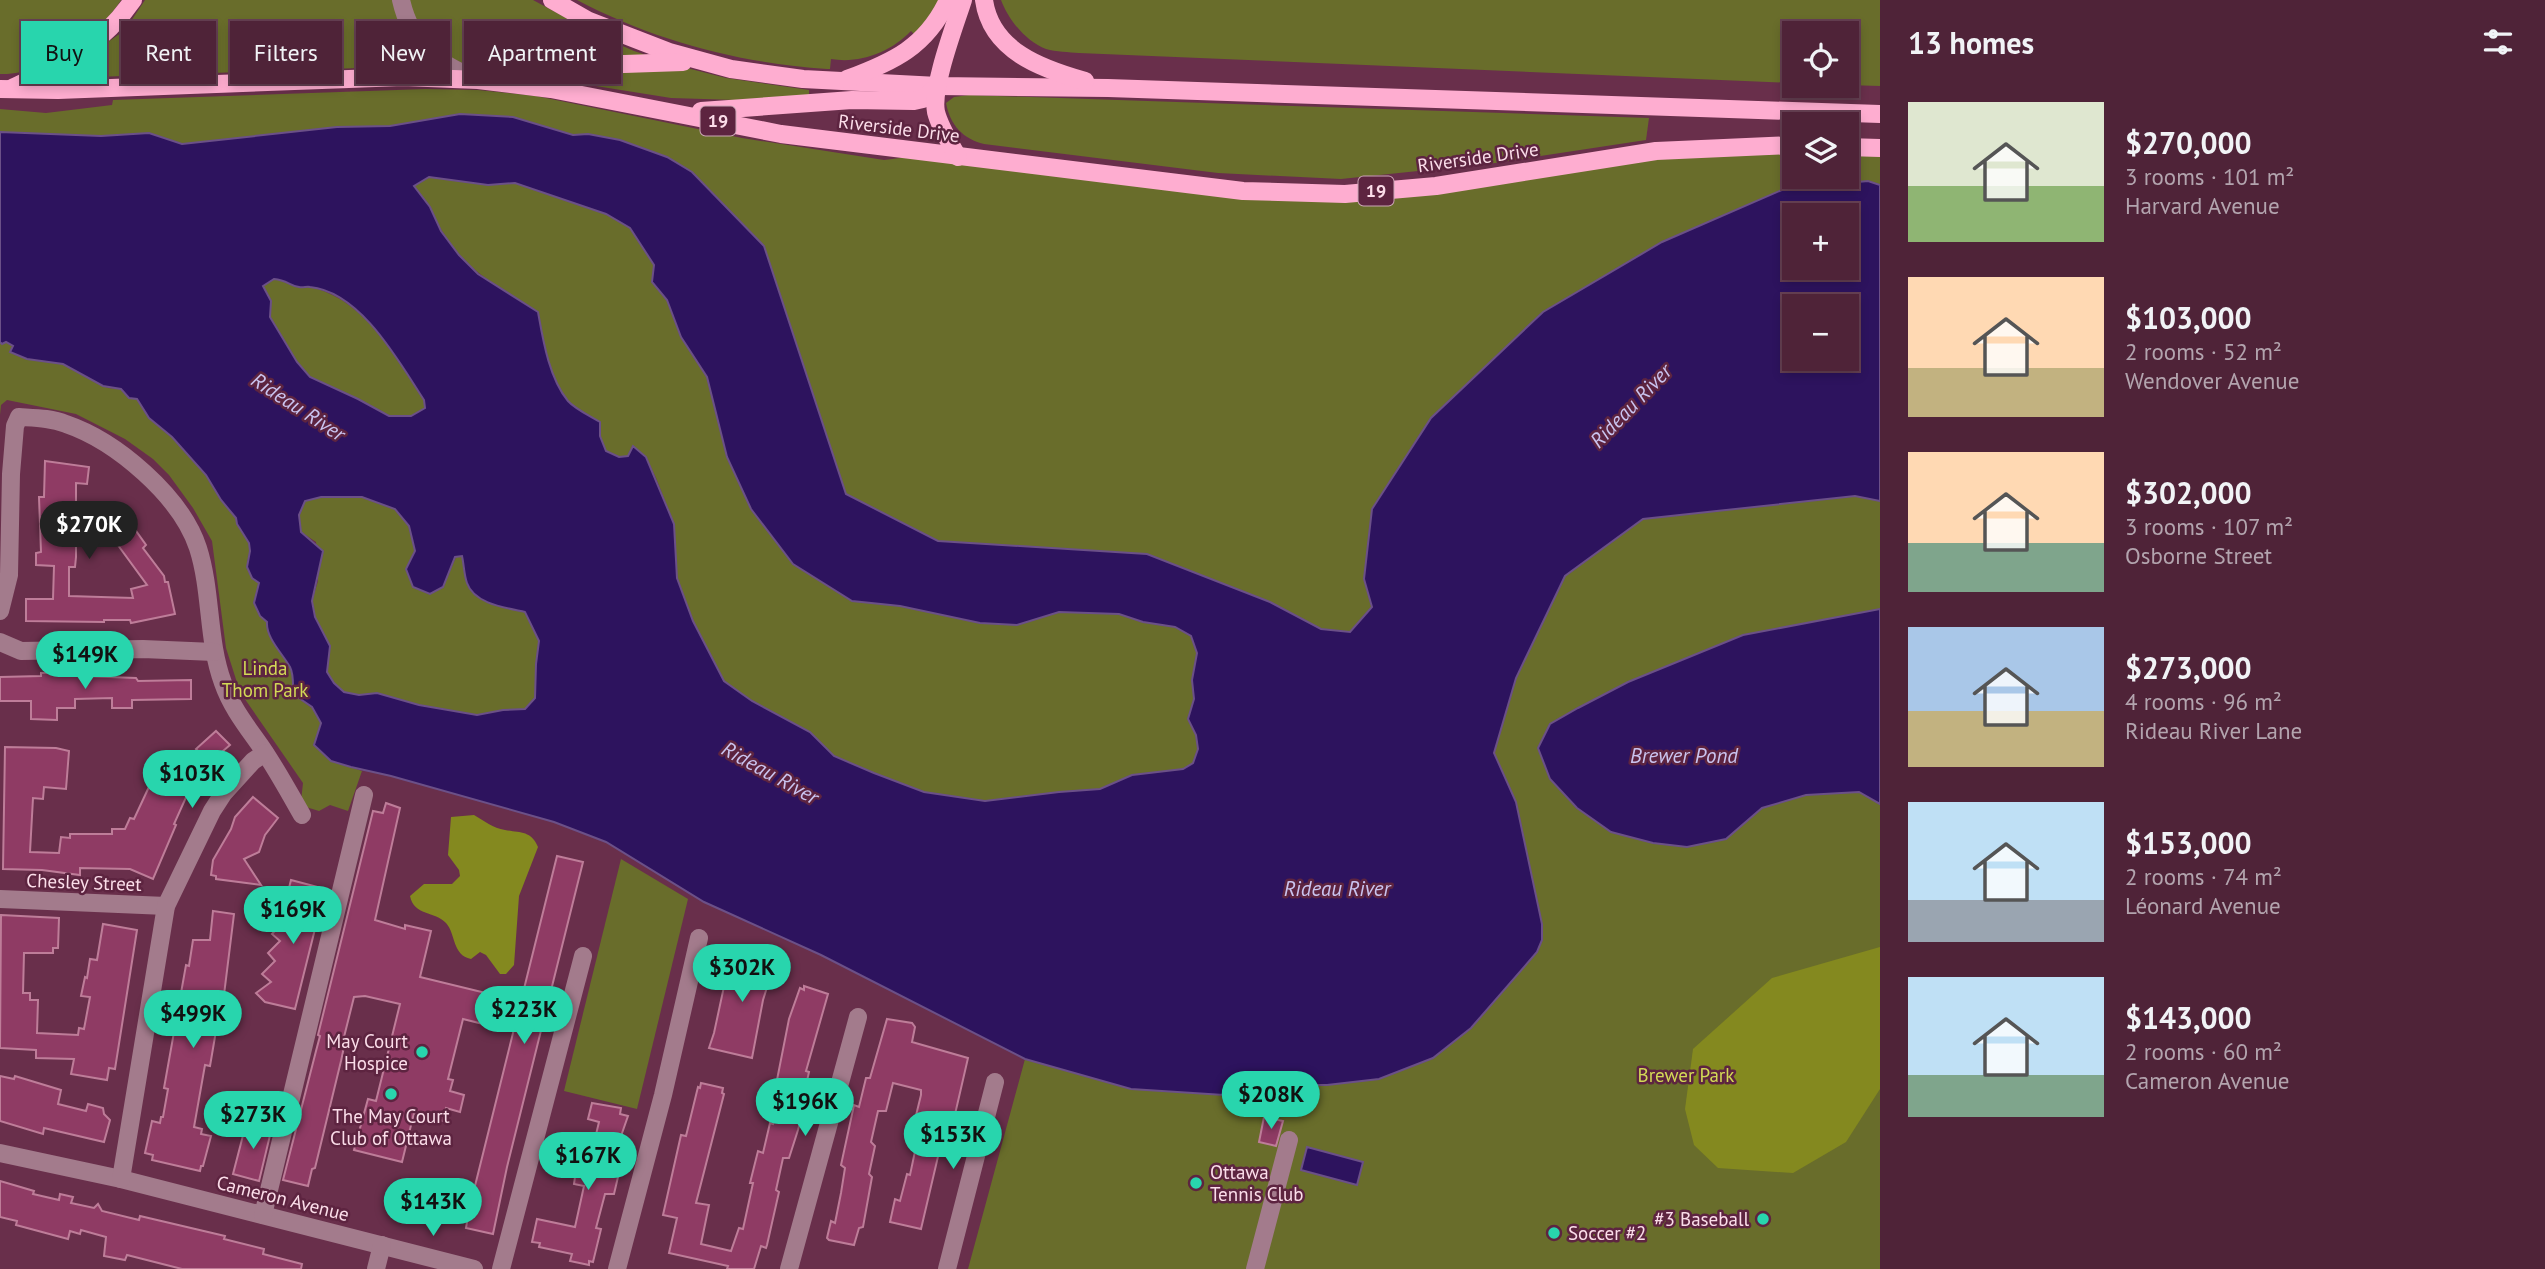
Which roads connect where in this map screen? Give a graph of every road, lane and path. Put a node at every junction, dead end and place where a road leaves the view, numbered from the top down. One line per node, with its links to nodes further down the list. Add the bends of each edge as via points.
1 (133, 0): 15 (main road, via 93,45)
2 (401, 0): 9 (street, via 413,35 422,46 445,66)
3 (552, 0): 7 (main road, Riverside Drive, via 589,21)
4 (948, 0): 11 (main road, via 929,30 900,57)
5 (963, 0): 13 (main road)
6 (984, 0): 14 (main road, via 992,23 1020,56 1040,67)
7 (699, 61): 8 (main road); 11 (main road, Riverside Drive, via 767,75)
8 (621, 64)
9 (464, 74)
10 (464, 79): 15 (main road, Riverside Drive / 19, via 403,77)
11 (839, 82): 13 (main road, Riverside Drive)
12 (510, 84): 16 (main road, Riverside Drive / 19)
13 (938, 86): 14 (main road, Riverside Drive); 16 (main road, via 914,101 852,100); 21 (main road, via 936,111)
14 (1108, 88): 17 (main road, Riverside Drive)
15 (5, 89)
16 (677, 113): 21 (main road, Riverside Drive / 19, via 781,134)
17 (1880, 114)
18 (1782, 146): 21 (main road, Riverside Drive / 19, via 1656,151 1436,186 1345,194 1243,191)
19 (1859, 147): 20 (main road)
20 (1880, 148)
21 (958, 157)
22 (0, 611): 24 (street, via 9,575 15,426 19,417 40,418 64,423 116,449 182,517 197,546 206,579)
23 (0, 642): 24 (street, via 22,651)
24 (214, 652): 25 (street, via 231,703)
25 (265, 753): 27 (street); 29 (street, via 219,800)
26 (364, 795): 37 (street)
27 (302, 815)
28 (0, 900): 29 (street, Chesley Street)
29 (166, 906): 36 (street)
30 (699, 938): 42 (street)
31 (583, 956): 41 (street)
32 (858, 1017): 43 (street)
33 (995, 1082): 44 (street)
34 (1289, 1140): 45 (street)
35 (0, 1153): 36 (street, Cameron Avenue)
36 (121, 1179): 37 (street, Cameron Avenue)
37 (263, 1215): 38 (street, Cameron Avenue)
38 (382, 1245): 39 (street); 40 (street, Cameron Avenue)
39 (376, 1269)
40 (474, 1269)
41 (501, 1269)
42 (617, 1269)
43 (789, 1269)
44 (947, 1269)
45 (1255, 1269)

